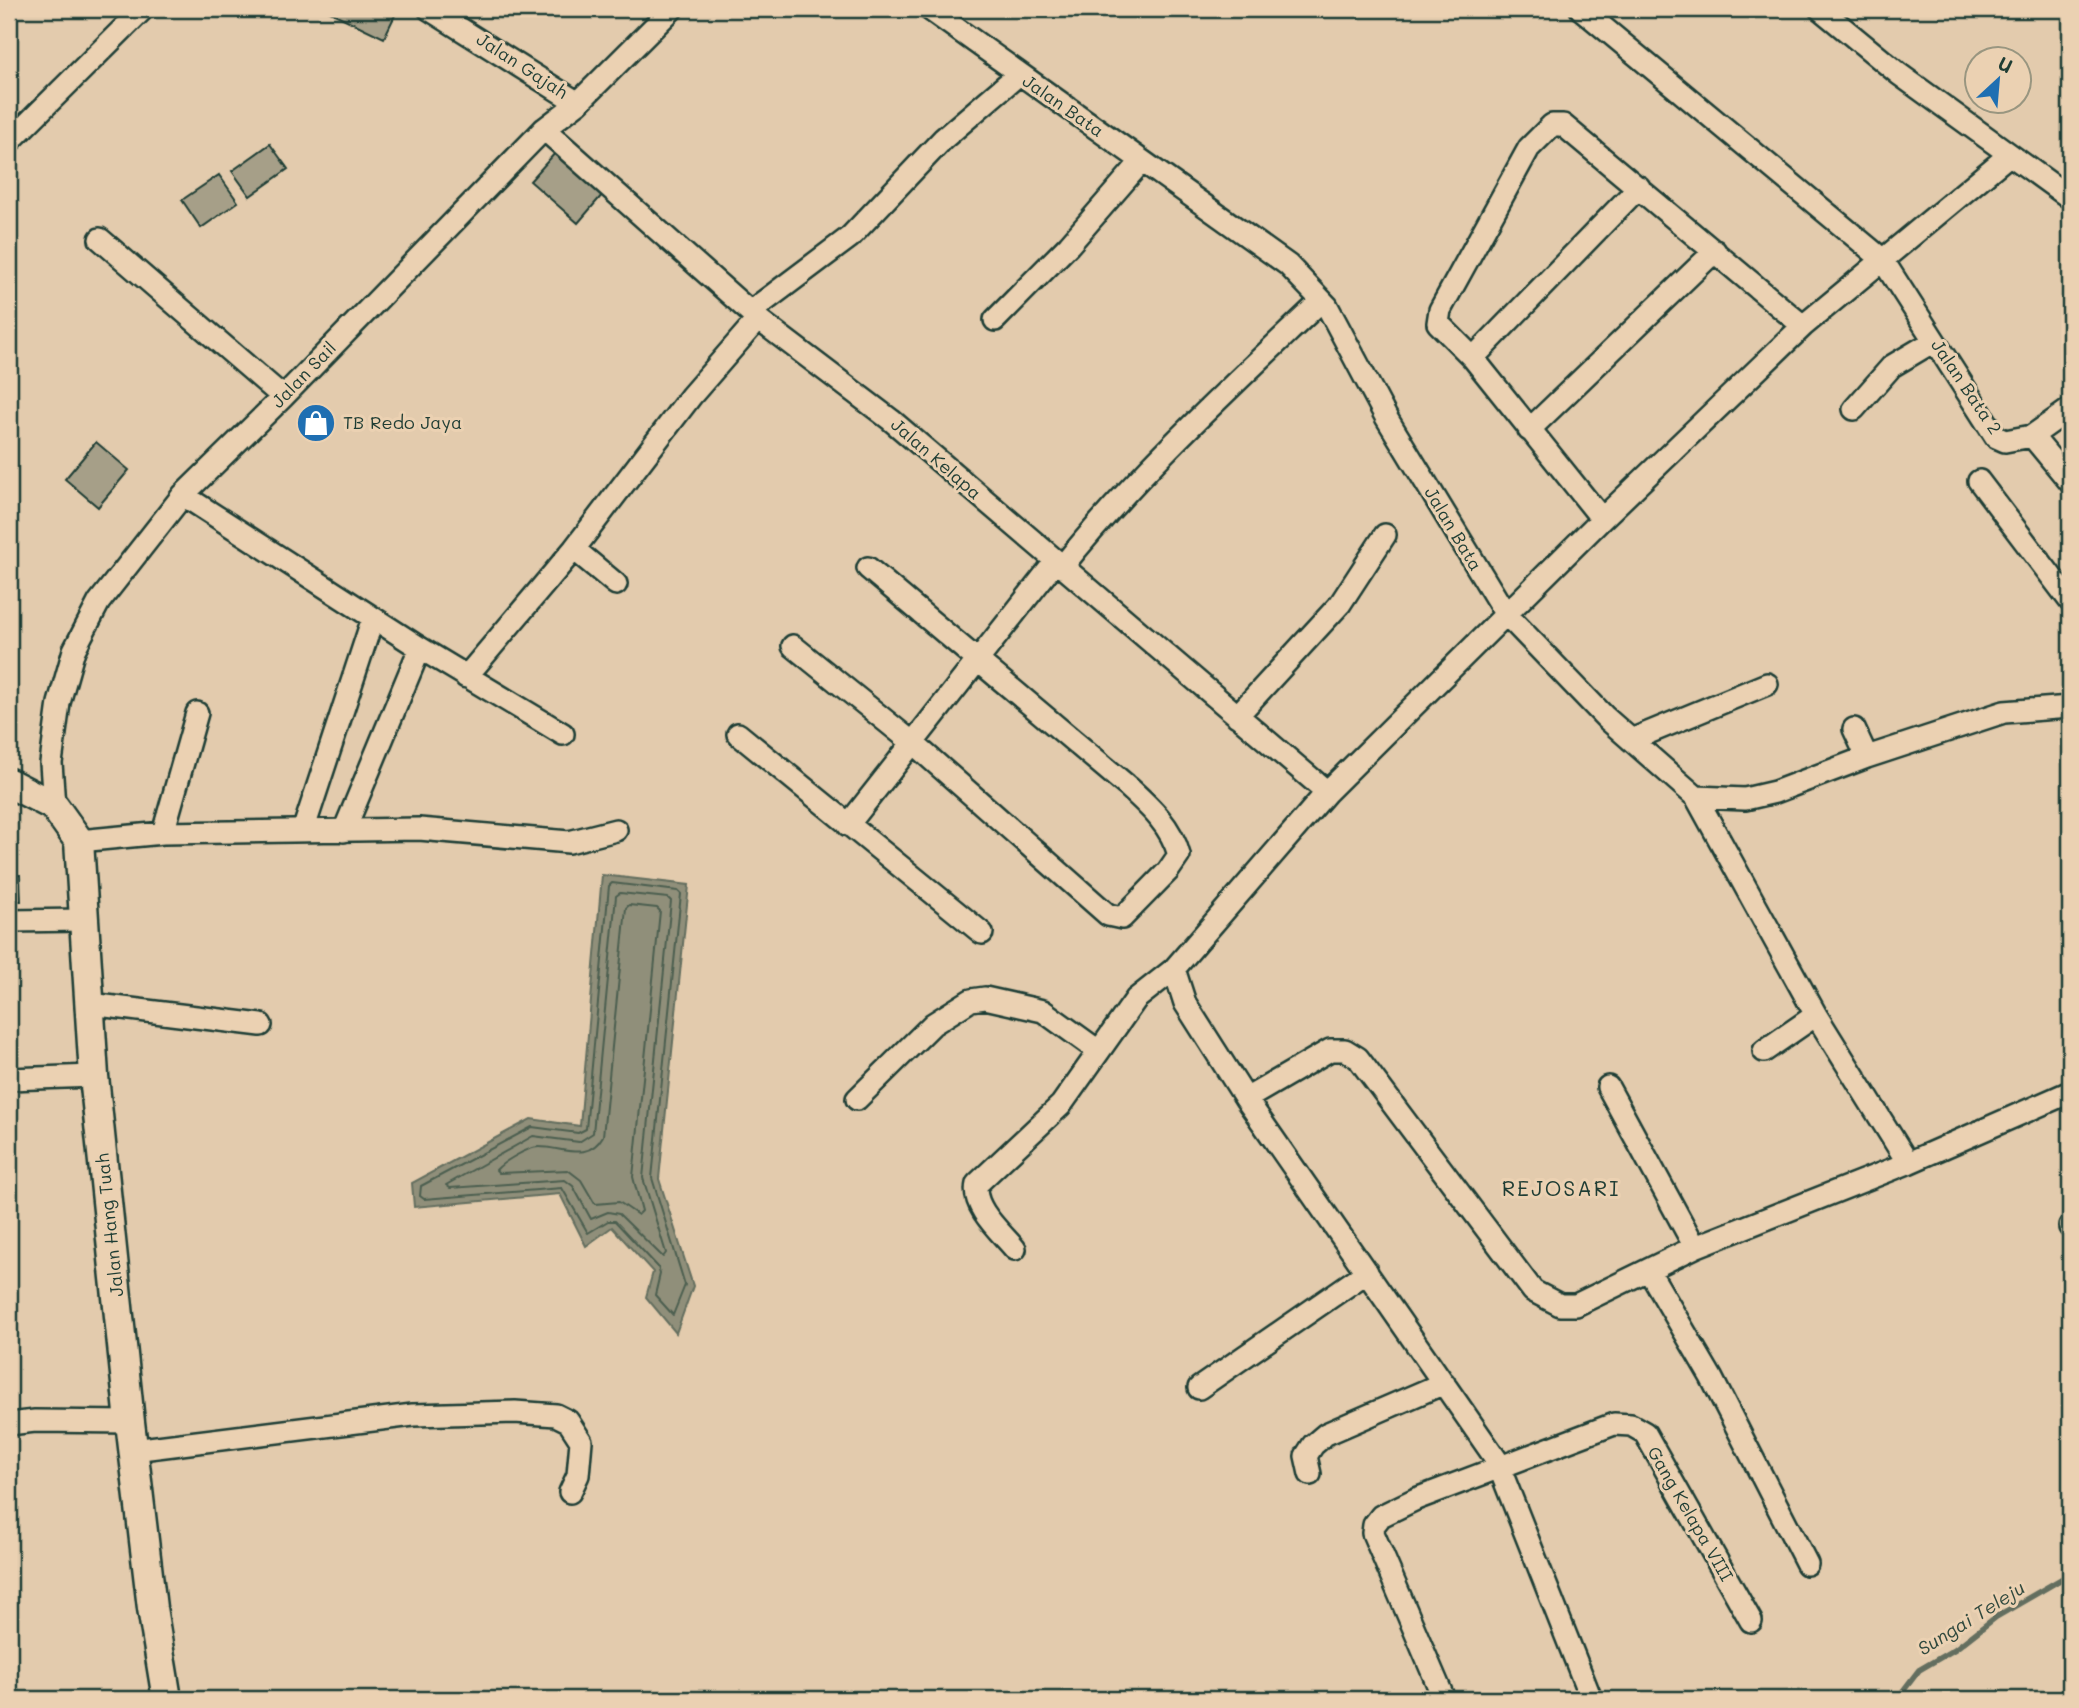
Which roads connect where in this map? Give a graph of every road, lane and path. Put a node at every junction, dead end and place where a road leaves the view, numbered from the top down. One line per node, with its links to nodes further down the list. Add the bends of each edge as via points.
1 (143, 9): 11 (street)
2 (429, 9): 9 (street, Jalan Gajah)
3 (672, 9): 9 (street, Jalan Sail)
4 (929, 9): 7 (street, Jalan Bata)
5 (1581, 9): 18 (street, Jalan Bata 2)
6 (1820, 9): 12 (street)
7 (952, 16): 8 (street, Jalan Bata)
8 (1019, 74): 13 (street, Jalan Bata); 20 (street, via 943,139 850,237)
9 (578, 103): 10 (street, Jalan Sail)
10 (544, 129): 20 (street, Jalan Kelapa); 25 (street, Jalan Sail)
11 (9, 142)
12 (2010, 155): 15 (street); 18 (street)
13 (1142, 162): 19 (street, Jalan Bata, via 1288,265); 21 (street)
14 (1639, 187): 17 (street); 24 (street); 24 (street, via 1563,125 1542,132 1440,310 1438,323)
15 (2068, 192)
16 (100, 239): 25 (street)
17 (1714, 251): 22 (street); 28 (street)
18 (1882, 259): 22 (street); 23 (street, Jalan Bata 2)
19 (1321, 301): 36 (street); 40 (street, Jalan Bata)
20 (754, 316): 35 (street); 36 (street, Jalan Kelapa, via 891,420)
21 (995, 320)
22 (1803, 326): 33 (street)
23 (1934, 341): 26 (street, via 1892,366); 29 (street, Jalan Bata 2, via 1996,437 2005,441)
24 (1473, 358): 28 (street)
25 (284, 397): 32 (street, Jalan Sail)
26 (1854, 409)
27 (2070, 409): 29 (street)
28 (1529, 430): 33 (street)
29 (2032, 436): 31 (street)
30 (1979, 481): 39 (street)
31 (2070, 482)
32 (183, 495): 41 (street); 59 (street, Jalan Sail, via 99,602 74,650 59,703 51,763)
33 (1602, 519): 40 (street)
34 (1385, 535): 49 (street, via 1340,604)
35 (574, 549): 38 (street); 45 (street)
36 (1059, 564): 44 (street); 49 (street, Jalan Kelapa)
37 (868, 568): 44 (street)
38 (616, 584)
39 (2070, 601)
40 (1505, 613): 53 (street, Jalan Bata); 57 (street)
41 (373, 618): 43 (street); 62 (street)
42 (793, 646): 54 (street)
43 (420, 648): 45 (street); 63 (street)
44 (980, 660): 54 (street); 54 (street, via 1148,805 1175,840 1179,855 1168,871 1122,918 1108,915)
45 (466, 677): 51 (street)
46 (1768, 684): 53 (street)
47 (2070, 707): 55 (street, via 2004,712)
48 (197, 713): 64 (street)
49 (1237, 716): 57 (street, Jalan Kelapa)
50 (1854, 729): 55 (street)
51 (563, 734)
52 (738, 734): 60 (street)
53 (1631, 740): 58 (street, Jalan Bata)
54 (913, 743): 60 (street)
55 (1867, 757): 58 (street, via 1745,799)
56 (9, 783): 59 (main road)
57 (1327, 792): 69 (street)
58 (1696, 797): 71 (street, Jalan Bata)
59 (54, 806): 65 (main road)
60 (848, 825): 68 (street)
61 (616, 830): 63 (street, via 569,842 419,829)
62 (303, 831): 63 (street); 64 (street)
63 (345, 831)
64 (163, 833): 65 (street)
65 (79, 841): 66 (main road, Jalan Hang Tuah)
66 (84, 920): 67 (street); 70 (main road, Jalan Hang Tuah)
67 (9, 921)
68 (982, 933)
69 (1174, 969): 73 (street, via 1136,999); 79 (street, via 1185,1003)
70 (89, 1004): 72 (street); 75 (main road, Jalan Hang Tuah)
71 (1816, 1015): 74 (street); 81 (street, Jalan Bata)
72 (261, 1025)
73 (1097, 1049): 80 (street, via 1043,1011 985,998 971,1000 933,1024); 83 (street, via 1061,1105 977,1184 975,1193 986,1214)
74 (1764, 1051)
75 (94, 1076): 76 (street); 88 (main road, Jalan Hang Tuah)
76 (9, 1079)
77 (1608, 1087): 82 (street)
78 (2070, 1092): 81 (street)
79 (1247, 1098): 84 (street, via 1329,1050 1345,1050 1358,1058 1533,1291 1560,1305 1576,1305); 85 (street)
80 (857, 1099)
81 (1908, 1163): 82 (street)
82 (1695, 1247): 84 (street)
83 (1016, 1248)
84 (1649, 1270): 94 (street, via 1711,1377)
85 (1367, 1272): 86 (street); 87 (street)
86 (1444, 1383): 91 (street); 92 (street, via 1326,1434 1306,1456)
87 (1199, 1388)
88 (130, 1422): 89 (street); 90 (main road, Jalan Hang Tuah)
89 (9, 1424)
90 (133, 1450): 93 (street, via 414,1415 555,1415 568,1421 581,1441 578,1475); 97 (main road, Jalan Hang Tuah)
91 (1499, 1467): 95 (street, Gang Kelapa VIII, via 1614,1423 1631,1425 1644,1433); 98 (street, Gang Kelapa VIII, via 1416,1499 1381,1516 1374,1525 1373,1533); 99 (street)
92 (1310, 1474)
93 (570, 1492)
94 (1807, 1564)
95 (1751, 1621)
96 (1779, 1695): 100 (path)
97 (167, 1699)
98 (1444, 1699)
99 (1591, 1699)
100 (1771, 1699)

